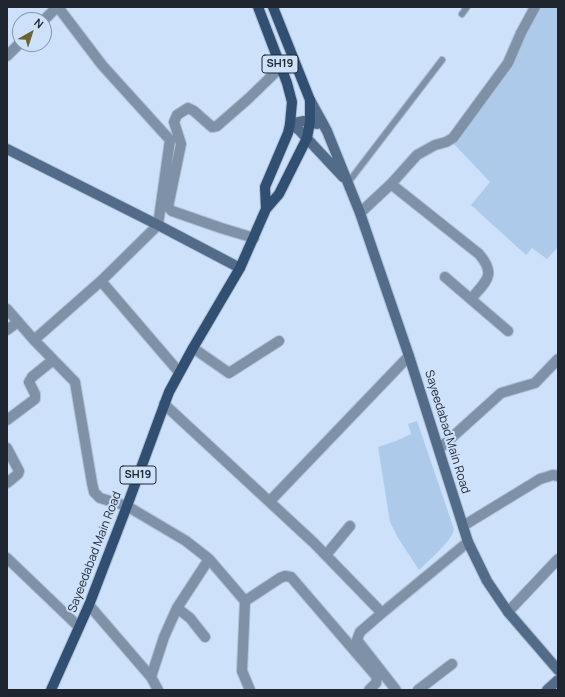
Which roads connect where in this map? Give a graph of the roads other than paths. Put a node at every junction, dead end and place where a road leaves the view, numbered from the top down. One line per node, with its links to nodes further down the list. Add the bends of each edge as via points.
1 (57, 7): 20 (street, via 102,66 170,140)
2 (258, 7): 8 (main road, SH19)
3 (273, 7): 9 (main road, SH19)
4 (467, 7): 6 (lane)
5 (535, 7): 17 (street, via 508,62 453,138 416,155)
6 (462, 14)
7 (442, 60): 16 (lane)
8 (281, 68): 10 (main road, SH19); 21 (street, via 217,126 212,128 188,108 177,115 174,122 181,144 168,207 172,211)
9 (310, 100): 10 (main road, via 309,105 302,110 297,109); 11 (main road, SH19); 13 (main road, Sayeedabad Main Road)
10 (292, 102): 12 (main road, SH19)
11 (310, 122): 12 (main road); 13 (main road); 14 (main road, SH19)
12 (290, 124): 14 (main road, Sayeedabad Main Road); 18 (main road, Sayeedabad Main Road / SH19, via 265,187)
13 (327, 131): 16 (main road, Sayeedabad Main Road)
14 (307, 138): 16 (main road, Sayeedabad Main Road); 18 (main road, Sayeedabad Main Road / SH19, via 279,194)
15 (7, 150): 20 (main road)
16 (347, 183): 19 (main road, Sayeedabad Main Road)
17 (391, 184): 19 (street); 25 (street, via 479,254 485,262 490,275)
18 (266, 209): 21 (main road, Sayeedabad Main Road / SH19)
19 (360, 213): 33 (main road, Sayeedabad Main Road)
20 (158, 225): 22 (main road); 24 (street)
21 (254, 238): 22 (main road, Sayeedabad Main Road / SH19)
22 (240, 268): 32 (main road, Sayeedabad Main Road / SH19)
23 (445, 277): 25 (street)
24 (101, 281): 30 (street); 36 (street)
25 (471, 299): 29 (street)
26 (7, 309): 27 (street)
27 (18, 322): 28 (street); 30 (street)
28 (7, 330)
29 (508, 331)
30 (34, 340): 35 (street)
31 (279, 341): 32 (street, via 229,373)
32 (193, 348): 36 (main road, Sayeedabad Main Road / SH19)
33 (409, 356): 40 (main road, Sayeedabad Main Road); 43 (street)
34 (558, 359): 40 (street, via 535,383 501,393)
35 (53, 360): 38 (street, via 29,382 35,399); 44 (street, via 75,382 94,492 100,498)
36 (179, 372): 37 (main road, Sayeedabad Main Road / SH19)
37 (164, 404): 43 (street); 44 (main road, Sayeedabad Main Road / SH19)
38 (7, 420)
39 (7, 448): 42 (street, via 19,471)
40 (439, 449): 46 (main road, Sayeedabad Main Road)
41 (558, 476): 46 (street, via 540,479)
42 (7, 483)
43 (270, 501): 48 (street)
44 (127, 506): 50 (street, via 186,541); 53 (main road, Sayeedabad Main Road / SH19)
45 (350, 526): 48 (street)
46 (463, 526): 47 (main road, Sayeedabad Main Road)
47 (468, 542): 55 (main road, Sayeedabad Main Road, via 487,581); 56 (street)
48 (326, 555): 56 (street)
49 (7, 558): 57 (street)
50 (209, 559): 52 (street); 54 (street)
51 (558, 559): 55 (street)
52 (245, 601): 59 (street, via 280,578 291,577); 65 (street, via 242,671)
53 (89, 605): 57 (main road, Sayeedabad Main Road / SH19); 63 (street)
54 (177, 608): 58 (street, via 190,618); 63 (street, via 164,637)
55 (508, 612): 61 (main road, Sayeedabad Main Road)
56 (382, 613): 59 (street, via 360,632)
57 (79, 627): 64 (main road, Sayeedabad Main Road / SH19)
58 (205, 637)
59 (353, 642): 66 (street, via 377,677); 67 (street)
60 (452, 664): 68 (street)
61 (558, 670)
62 (558, 680): 69 (main road)
63 (155, 686)
64 (51, 690)
65 (250, 690)
66 (370, 690)
67 (396, 690)
68 (418, 690)
69 (547, 690)

